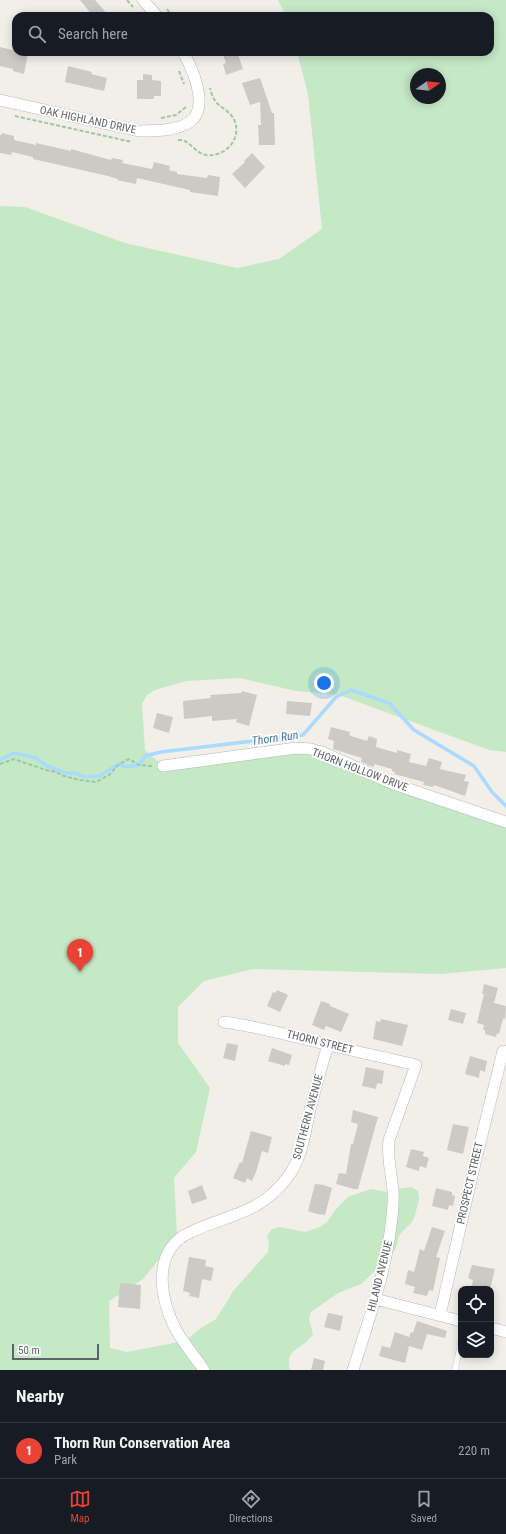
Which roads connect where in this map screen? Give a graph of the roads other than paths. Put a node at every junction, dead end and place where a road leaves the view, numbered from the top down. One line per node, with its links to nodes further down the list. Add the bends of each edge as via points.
1 (143, 0): 2 (street)
2 (154, 12)
3 (185, 56): 4 (street, OAK HIGHLAND DRIVE, via 199,98 196,114 184,125 163,130 139,131)
4 (0, 100)
5 (163, 766): 6 (street, THORN HOLLOW DRIVE, via 296,748 311,749 391,783)
6 (506, 822)
7 (224, 1022): 8 (street, THORN STREET)
8 (328, 1045): 10 (street, THORN STREET); 17 (street, SOUTHERN AVENUE, via 300,1154 287,1178 259,1204 179,1238 165,1259 162,1290 167,1309 174,1326)
9 (505, 1052): 12 (street, PROSPECT STREET, via 477,1151)
10 (416, 1065): 11 (street, HILAND AVENUE, via 388,1140 394,1202 388,1252)
11 (376, 1299): 12 (street); 18 (street, HILAND AVENUE)
12 (440, 1315): 13 (street)
13 (458, 1320)
14 (494, 1329): 15 (street)
15 (506, 1332)
16 (458, 1356): 19 (lane)
17 (204, 1370)
18 (353, 1370)
19 (455, 1370)

